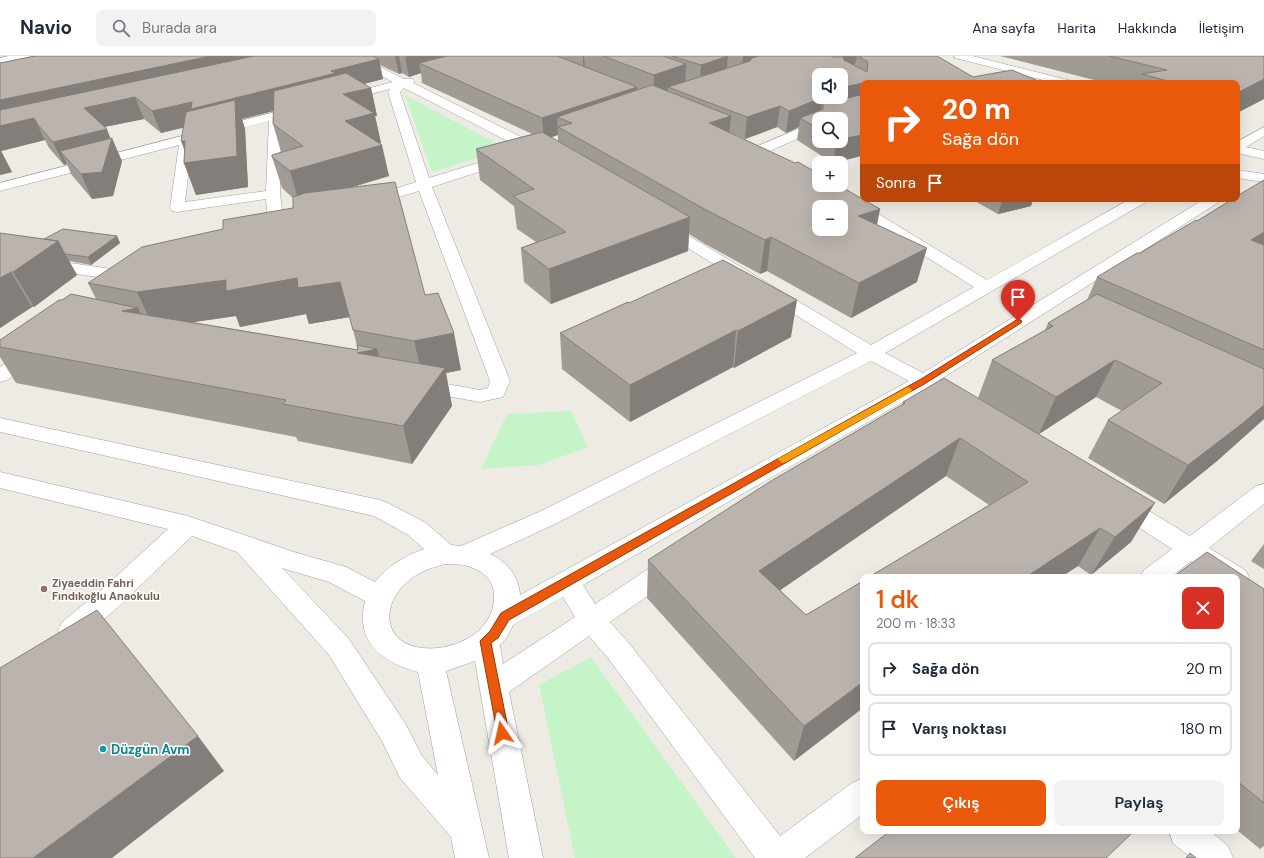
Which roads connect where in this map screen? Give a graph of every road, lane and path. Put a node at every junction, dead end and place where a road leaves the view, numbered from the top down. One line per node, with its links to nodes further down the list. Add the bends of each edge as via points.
1 (25, 56): 4 (street)
2 (350, 56): 10 (street)
3 (959, 56): 7 (street)
4 (0, 61)
5 (38, 61): 6 (street)
6 (0, 68)
7 (1049, 78): 8 (street); 9 (street)
8 (1036, 80)
9 (1057, 80)
10 (410, 81): 11 (street); 20 (street); 28 (street, via 394,92)
11 (335, 100)
12 (312, 106): 13 (street)
13 (275, 116): 16 (street); 30 (street)
14 (812, 127): 22 (street)
15 (1264, 131): 19 (street)
16 (186, 139): 29 (street); 30 (street, via 177,208)
17 (549, 144): 20 (street)
18 (744, 146): 22 (street)
19 (1240, 146)
20 (535, 149): 25 (street); 28 (street)
21 (1240, 149): 23 (street)
22 (758, 151): 24 (street)
23 (1264, 155)
24 (771, 159)
25 (555, 161)
26 (1243, 176): 27 (street)
27 (1264, 178)
28 (424, 185): 34 (street); 47 (street, via 500,381 496,393 480,396)
29 (0, 187)
30 (273, 194): 37 (street)
31 (842, 198): 41 (street)
32 (1136, 202): 41 (street)
33 (1209, 202): 42 (street)
34 (358, 206)
35 (649, 218): 45 (street)
36 (292, 226): 37 (street)
37 (277, 231): 38 (street)
38 (262, 236)
39 (0, 258): 40 (street)
40 (136, 279)
41 (986, 287): 45 (street)
42 (1045, 304): 43 (street); 48 (street)
43 (1066, 314)
44 (43, 346): 46 (street)
45 (871, 353): 48 (street); 58 (street, via 549,517)
46 (0, 376)
47 (400, 382)
48 (933, 387): 49 (street); 50 (street); 62 (street)
49 (976, 414)
50 (896, 422)
51 (0, 425): 58 (street, via 380,509 417,529)
52 (0, 480): 55 (street)
53 (1264, 492): 57 (street)
54 (1103, 494): 57 (street)
55 (188, 525): 56 (street); 67 (street, via 108,600)
56 (246, 546): 63 (street, via 337,574); 71 (street, via 339,648 394,733 411,767)
57 (1190, 548): 60 (street); 61 (street)
58 (454, 555): 63 (street, via 424,559 406,568 390,581); 64 (street, via 482,560 496,570 505,583 508,600)
59 (690, 555): 65 (street)
60 (1157, 574)
61 (1231, 574)
62 (567, 582): 64 (street); 65 (street)
63 (380, 596): 68 (street, via 375,615 378,632 390,648 407,658)
64 (505, 616): 66 (street, via 494,634)
65 (591, 620): 69 (street); 75 (street, via 618,650)
66 (486, 641): 68 (street, via 476,649 453,658); 69 (street)
67 (55, 642)
68 (430, 662): 71 (street)
69 (494, 686): 74 (street)
70 (860, 796): 75 (street)
71 (466, 829): 73 (street)
72 (1188, 834): 76 (street)
73 (472, 858)
74 (526, 858)
75 (777, 858)
76 (1216, 858)

